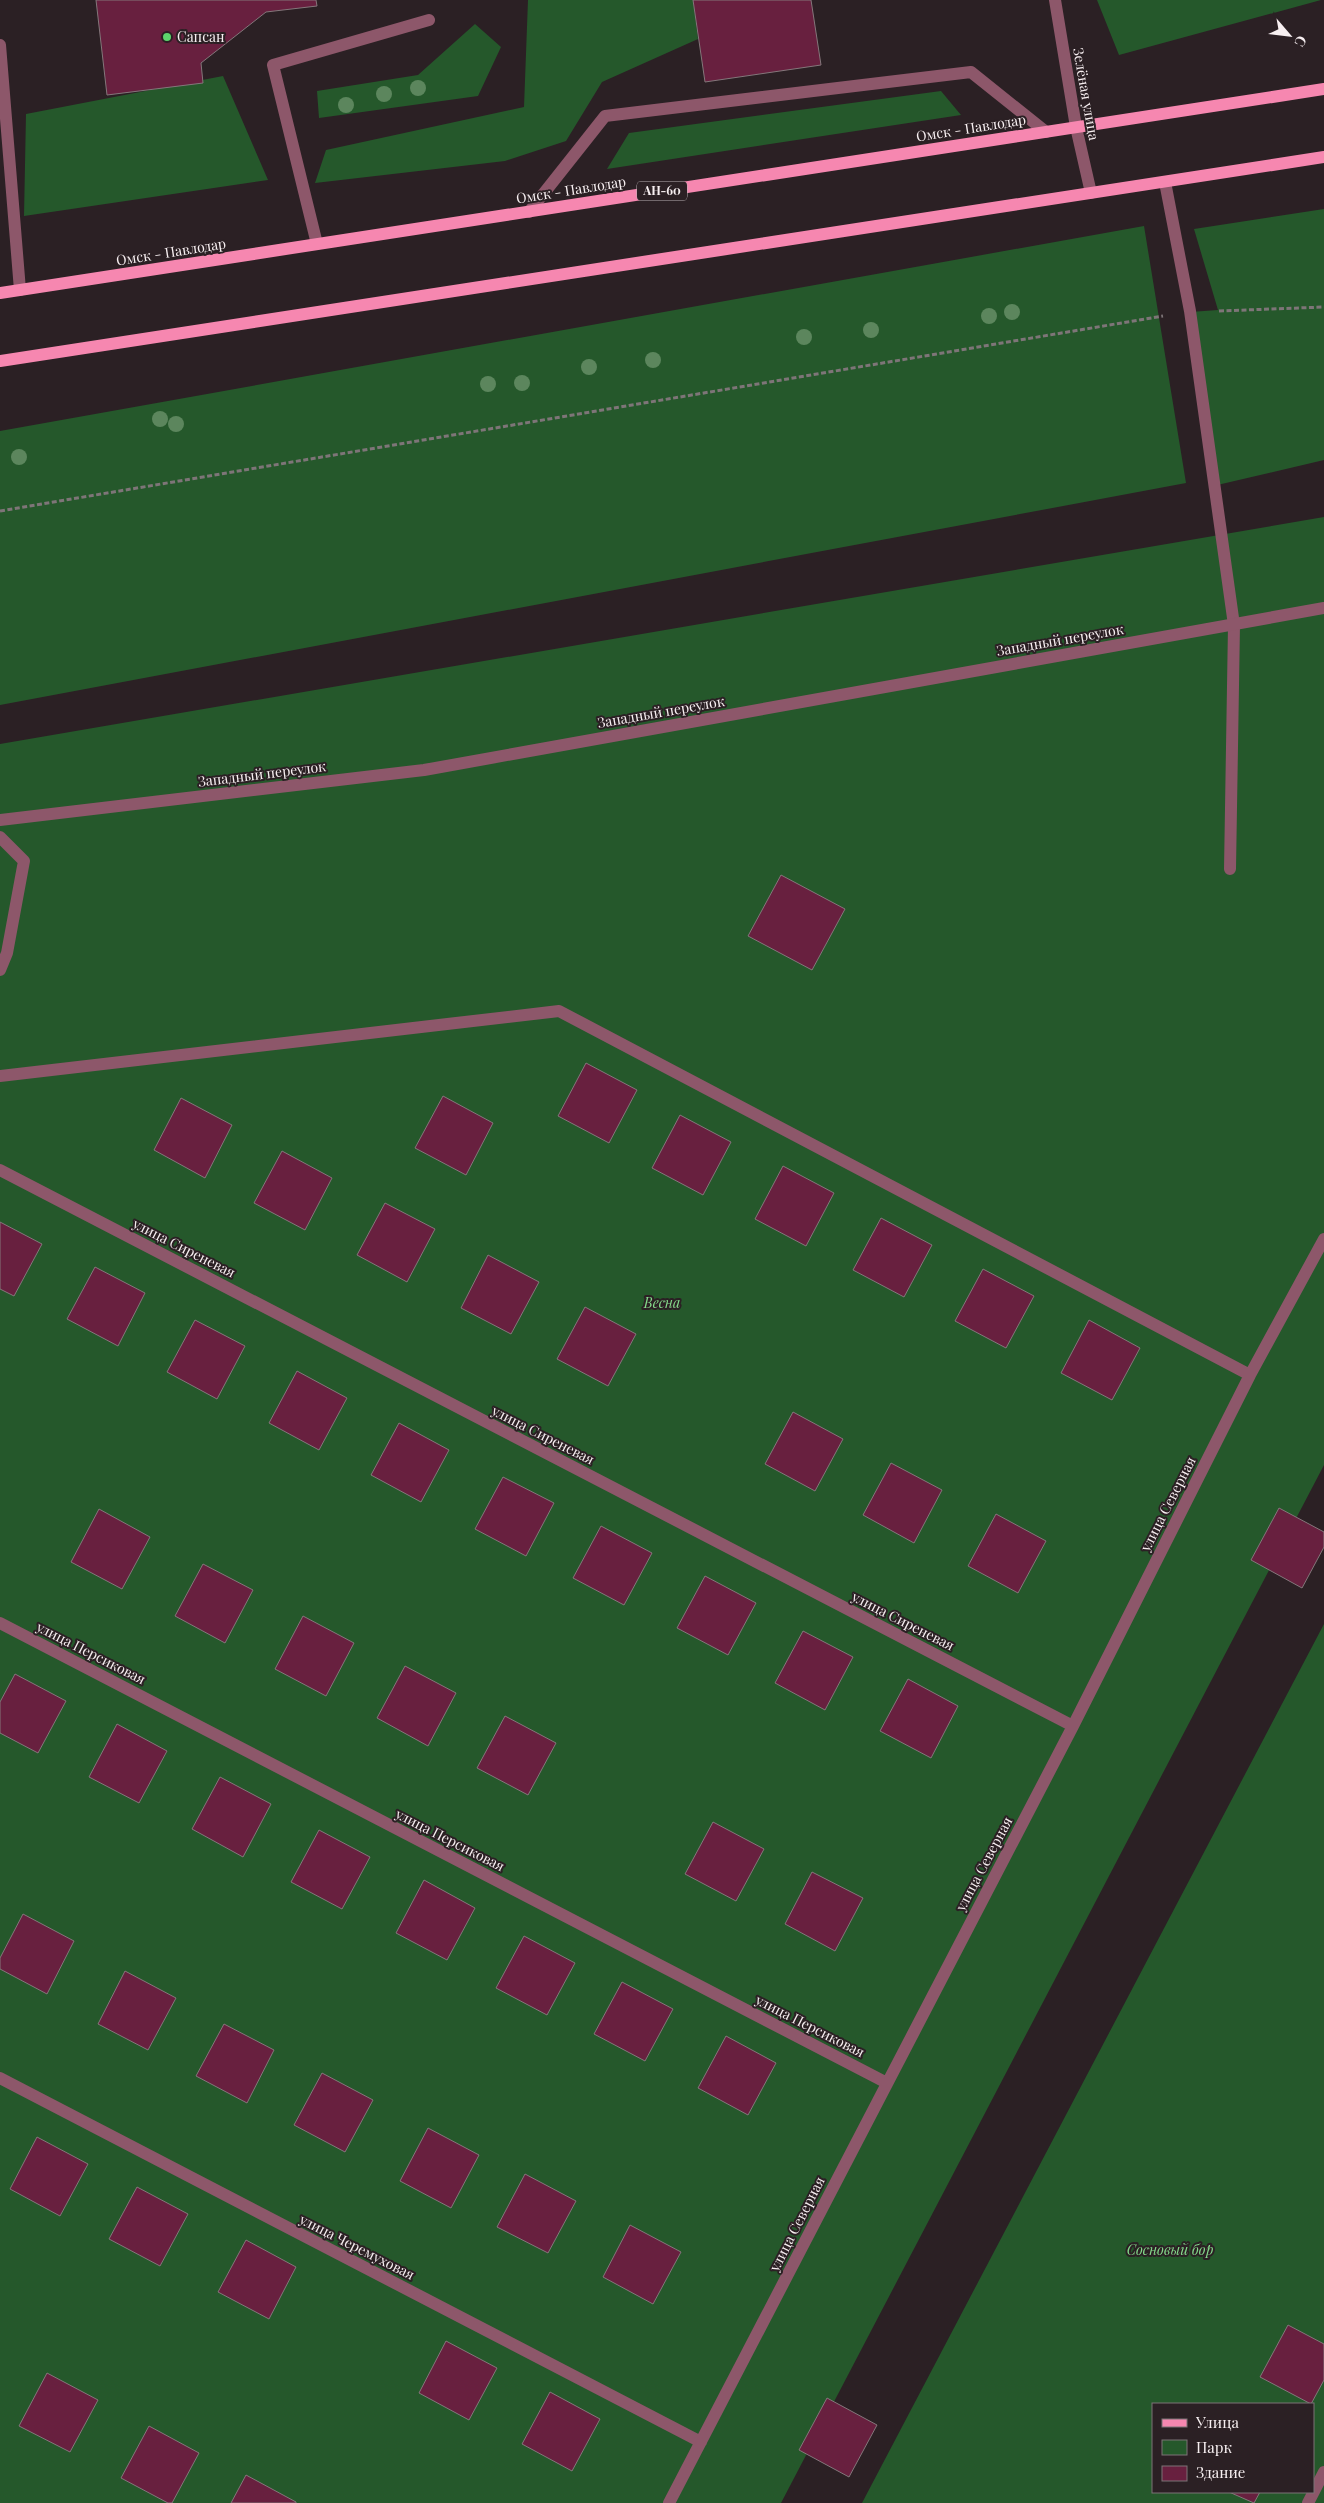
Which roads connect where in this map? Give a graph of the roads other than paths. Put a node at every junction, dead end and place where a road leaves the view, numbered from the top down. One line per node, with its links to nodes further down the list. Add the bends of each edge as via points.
1 (1055, 0): 5 (street, Зелёная улица)
2 (429, 20): 11 (street, via 273,65)
3 (0, 45): 12 (street)
4 (1324, 89): 5 (main road, Омск - Павлодар / АН-60)
5 (1076, 127): 6 (main road, Омск - Павлодар / АН-60); 9 (street, Зелёная улица)
6 (1046, 132): 10 (main road, Омск - Павлодар / АН-60); 10 (street, via 971,72 605,116)
7 (1324, 157): 8 (main road)
8 (1165, 182): 9 (main road); 16 (street, via 1190,312)
9 (1091, 193): 14 (main road)
10 (529, 212): 11 (main road, Омск - Павлодар / АН-60)
11 (318, 244): 12 (main road, Омск - Павлодар / АН-60)
12 (20, 290): 13 (main road, Омск - Павлодар / АН-60)
13 (0, 293)
14 (0, 361)
15 (1324, 608): 16 (street, Западный переулок)
16 (1234, 624): 17 (street, Западный переулок, via 424,770); 19 (street)
17 (0, 820)
18 (0, 837): 20 (street, via 24,861 7,953)
19 (1230, 869)
20 (0, 970)
21 (0, 1076): 24 (street, via 559,1011)
22 (0, 1170): 26 (street, улица Сиреневая)
23 (1324, 1239): 24 (street, улица Северная)
24 (1250, 1375): 26 (street, улица Северная)
25 (0, 1623): 28 (street, улица Персиковая)
26 (1073, 1726): 28 (street, улица Северная)
27 (0, 2078): 29 (street, улица Черемуховая)
28 (887, 2083): 29 (street, улица Северная)
29 (701, 2442): 32 (street, улица Северная)
30 (1324, 2472): 31 (street)
31 (1314, 2491)
32 (669, 2503)

